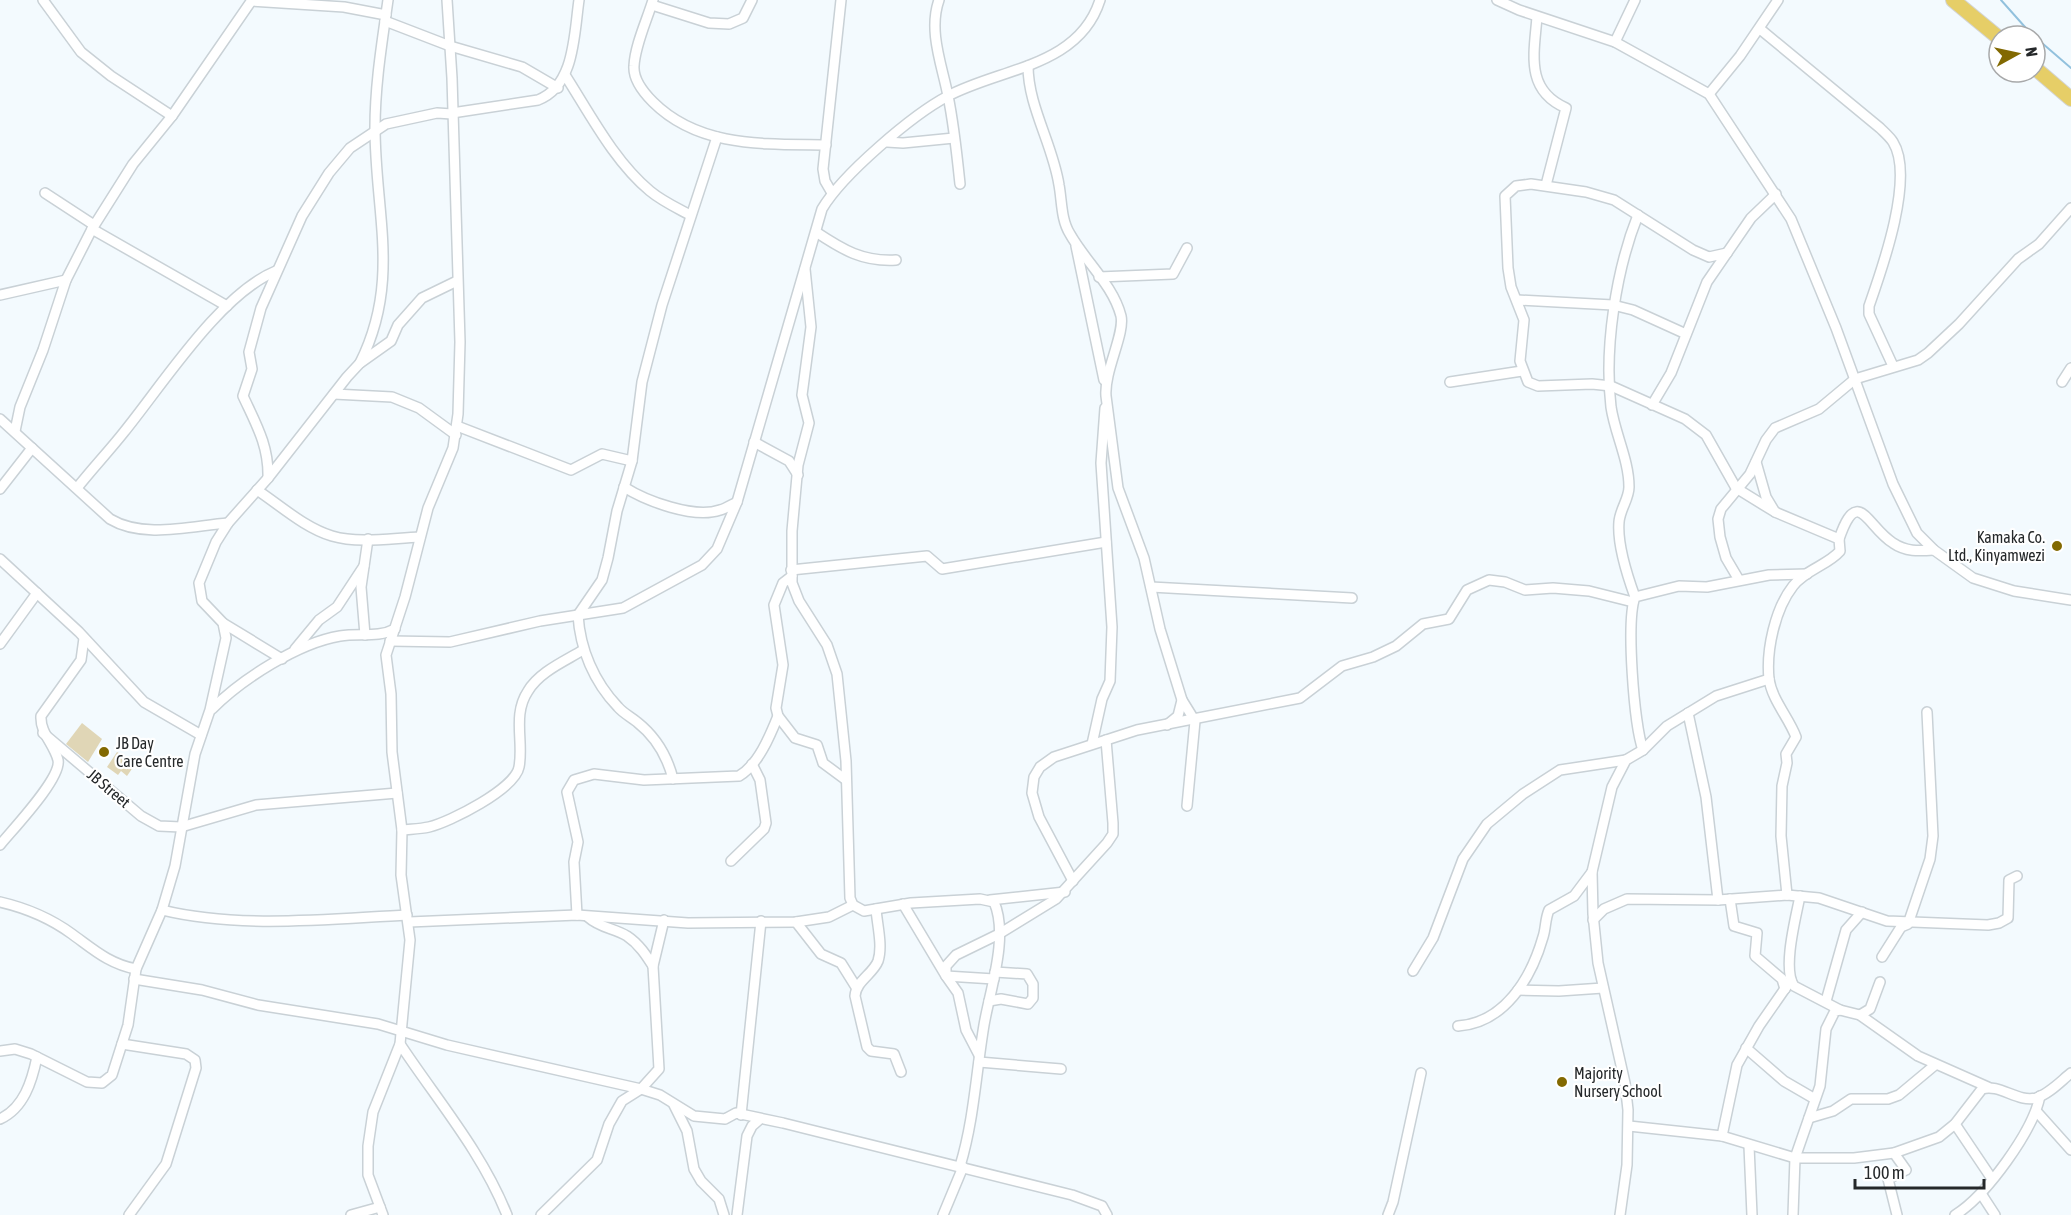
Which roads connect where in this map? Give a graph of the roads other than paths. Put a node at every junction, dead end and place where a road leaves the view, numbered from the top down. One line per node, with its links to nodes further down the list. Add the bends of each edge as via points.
1 (43, 0): 32 (street, via 81,52)
2 (388, 0): 17 (street)
3 (447, 0): 21 (street)
4 (579, 0): 24 (street)
5 (752, 0): 14 (street, via 743,18 720,24)
6 (841, 0): 37 (street)
7 (939, 0): 29 (street, via 935,40)
8 (1100, 0): 22 (street, via 1091,21 1069,46)
9 (1497, 0): 16 (street)
10 (1635, 0): 20 (street)
11 (1778, 0): 19 (street)
12 (1953, 0): 18 (main road)
13 (252, 1): 15 (street); 32 (street)
14 (652, 2): 34 (street, via 633,67 638,83 670,119)
15 (314, 3): 17 (street)
16 (1537, 17): 20 (street); 39 (street, via 1535,72 1546,96 1566,108)
17 (385, 18): 21 (street); 33 (street)
18 (1987, 28)
19 (1760, 29): 28 (street); 63 (street, via 1893,141 1898,154 1896,223 1869,314)
20 (1615, 42): 28 (street)
21 (450, 46): 27 (street, via 522,67); 31 (street)
22 (1028, 66): 23 (street); 26 (street)
23 (1017, 70): 26 (street); 29 (street)
24 (565, 75): 27 (street); 44 (street, via 618,157 652,193)
25 (2047, 78): 30 (main road)
26 (1028, 83): 48 (street, via 1051,149 1065,223)
27 (558, 88): 31 (street, via 538,100)
28 (1709, 94): 42 (street)
29 (948, 96): 35 (street); 36 (street)
30 (2071, 99)
31 (452, 114): 33 (street, via 408,118); 56 (street)
32 (172, 116): 46 (street, via 133,164)
33 (375, 131): 53 (street, via 350,148 329,173 302,216); 62 (street, via 385,274 373,332)
34 (717, 136): 37 (street, via 755,144); 44 (street)
35 (954, 138): 36 (street); 38 (street)
36 (887, 142): 41 (street)
37 (826, 145): 41 (street, via 823,169)
38 (960, 184)
39 (1546, 185): 45 (street, via 1614,200); 58 (street, via 1516,186 1505,196 1508,268)
40 (45, 193): 46 (street)
41 (832, 193): 47 (street, via 822,209)
42 (1776, 194): 50 (street, via 1751,218); 66 (street, via 1791,219)
43 (2071, 208): 63 (street, via 1928,353 1911,363)
44 (690, 215): 79 (street, via 642,382)
45 (1638, 215): 50 (street, via 1701,254 1709,257); 59 (street, via 1626,245)
46 (93, 227): 55 (street); 60 (street)
47 (816, 232): 51 (street, via 852,255); 52 (street)
48 (1076, 244): 54 (street); 69 (street)
49 (1187, 248): 54 (street, via 1173,274)
50 (1727, 253): 61 (street, via 1707,282)
51 (896, 260)
52 (806, 268): 77 (street); 81 (street, via 811,327 802,395 809,423)
53 (276, 271): 60 (street, via 259,279); 82 (street, via 249,352 252,369 243,396 260,429)
54 (1099, 277): 69 (street, via 1117,304 1122,320)
55 (66, 280): 57 (street); 76 (street)
56 (457, 281): 62 (street, via 422,298 398,325 391,341); 75 (street, via 460,342)
57 (0, 295)
58 (1517, 300): 59 (street); 65 (street, via 1524,320)
59 (1613, 305): 61 (street); 70 (street)
60 (227, 306): 84 (street)
61 (1686, 334): 73 (street, via 1671,373)
62 (360, 363): 71 (street)
63 (1893, 366): 66 (street)
64 (2071, 368): 68 (street)
65 (1522, 372): 67 (street); 70 (street, via 1528,382 1538,386)
66 (1855, 379): 80 (street, via 1819,409 1775,428); 95 (street, via 1905,513)
67 (1450, 382)
68 (2062, 382)
69 (1105, 383): 72 (street)
70 (1611, 387): 73 (street); 104 (street, via 1611,406 1629,489 1619,529)
71 (334, 394): 75 (street, via 392,397); 82 (street)
72 (1106, 396): 94 (street, via 1101,463); 101 (street, via 1118,488 1137,532)
73 (1652, 405): 85 (street, via 1684,419 1706,435)
74 (0, 419): 76 (street)
75 (456, 430): 79 (street, via 571,470 602,454); 91 (street)
76 (15, 431): 78 (street)
77 (754, 442): 81 (street, via 789,461); 88 (street)
78 (32, 448): 84 (street); 86 (street)
79 (632, 461): 83 (street)
80 (1756, 462): 85 (street); 89 (street)
81 (798, 475): 98 (street)
82 (268, 478): 87 (street)
83 (624, 487): 88 (street, via 638,496 696,513 720,510); 106 (street, via 602,580)
84 (77, 488): 90 (street, via 124,528)
85 (1736, 488): 89 (street); 100 (street, via 1718,519 1726,558)
86 (0, 489)
87 (257, 490): 90 (street); 92 (street, via 312,528 333,536)
88 (737, 502): 106 (street, via 717,549 702,566 623,608)
89 (1775, 513): 93 (street)
90 (228, 523): 107 (street, via 216,542 198,591 202,601)
91 (420, 537): 92 (street); 108 (street)
92 (368, 539): 97 (street)
93 (1839, 539): 95 (street, via 1846,519 1857,512 1868,517 1895,545 1914,552); 99 (street, via 1840,551 1835,557)
94 (1106, 542): 98 (street, via 942,569 927,556); 128 (street, via 1112,627 1110,681)
95 (1934, 550): 105 (street, via 1973,578 2014,591)
96 (0, 560): 102 (street)
97 (364, 566): 109 (street, via 361,609); 115 (street, via 337,607)
98 (792, 573): 122 (street, via 774,605 783,665); 133 (street, via 798,601 834,661)
99 (1808, 574): 100 (street); 117 (street, via 1794,585 1778,617)
100 (1739, 580): 104 (street, via 1707,587 1679,586)
101 (1151, 587): 103 (street); 118 (street)
102 (37, 593): 110 (street); 112 (street)
103 (1352, 598)
104 (1634, 600): 123 (street, via 1589,591 1525,590 1505,582 1479,583 1460,598 1449,619 1424,624 1396,646 1342,666 1300,698); 129 (street, via 1634,701 1636,732)
105 (2071, 600)
106 (578, 615): 111 (street, via 450,642); 113 (street)
107 (223, 623): 115 (street); 119 (street, via 226,638)
108 (395, 629): 109 (street); 111 (street)
109 (365, 635): 115 (street, via 323,639)
110 (84, 638): 114 (street); 116 (street)
111 (390, 641): 134 (street, via 386,655)
112 (0, 644)
113 (583, 650): 132 (street, via 619,709 653,736); 137 (street, via 527,691 518,725 519,767 507,784 463,814 430,826)
114 (102, 656): 116 (street); 126 (street, via 144,702)
115 (286, 656): 119 (street, via 234,687)
116 (81, 660): 125 (street, via 40,716)
117 (1769, 679): 121 (street, via 1716,696); 144 (street, via 1796,737 1786,754 1782,786 1781,836)
118 (1182, 700): 123 (street); 124 (street, via 1178,716)
119 (210, 710): 126 (street)
120 (1927, 712): 164 (street, via 1933,836 1930,859)
121 (1688, 713): 129 (street); 149 (street, via 1707,797)
122 (778, 716): 131 (street, via 770,738); 133 (street, via 795,738 818,745 823,763)
123 (1195, 721): 124 (street); 135 (street)
124 (1167, 725): 127 (street)
125 (44, 733): 136 (street, JB Street, via 141,816 159,826); 138 (street, via 57,758 56,771)
126 (201, 735): 136 (street)
127 (1106, 740): 128 (street); 142 (street, via 1113,834)
128 (1092, 744): 142 (street, via 1054,757 1040,766 1034,777 1032,793 1039,818)
129 (1643, 750): 130 (street)
130 (1626, 760): 140 (street, via 1612,787); 168 (street, via 1560,770 1487,824 1462,859 1433,938)
131 (752, 764): 132 (street, via 735,777); 139 (street, via 760,780 766,823)
132 (673, 779): 156 (street, via 594,774 581,776 569,786 568,807 578,842 574,862)
133 (846, 780): 152 (street)
134 (397, 793): 136 (street, via 256,805); 137 (street)
135 (1187, 806)
136 (181, 827): 154 (street)
137 (402, 830): 159 (street, via 401,875)
138 (0, 845)
139 (731, 861)
140 (1592, 872): 161 (street); 177 (street, via 1574,896 1549,910 1542,940)
141 (2017, 876): 164 (street, via 2009,880 2006,920 1988,925)
142 (1073, 881): 143 (street)
143 (1065, 892): 146 (street); 165 (street)
144 (1787, 895): 145 (street); 147 (street)
145 (1800, 896): 155 (street); 172 (street, via 1790,956)
146 (1015, 897): 148 (street); 158 (street, via 1005,903)
147 (1730, 899): 149 (street); 176 (street, via 1734,926 1757,933 1755,956 1782,979)
148 (990, 900): 151 (street); 158 (street)
149 (1718, 900): 161 (street, via 1627,899 1604,909)
150 (0, 902): 169 (street, via 25,908)
151 (903, 904): 153 (street); 171 (street)
152 (853, 905): 153 (street, via 864,911); 163 (street, via 829,916)
153 (876, 909): 174 (street, via 879,958)
154 (162, 910): 159 (street, via 190,917 249,920); 169 (street)
155 (1862, 912): 164 (street); 179 (street, via 1846,930)
156 (577, 915): 157 (street); 159 (street)
157 (587, 917): 160 (street); 167 (street, via 600,927 628,936)
158 (998, 917): 165 (street)
159 (408, 918): 183 (street, via 410,940)
160 (664, 920): 162 (street); 167 (street)
161 (1593, 920): 175 (street)
162 (761, 921): 163 (street); 201 (street)
163 (796, 922): 174 (street, via 820,954 841,963)
164 (1908, 924): 166 (street, via 1901,927)
165 (999, 934): 170 (street); 171 (street, via 951,959)
166 (1882, 957)
167 (653, 966): 196 (street, via 659,1069)
168 (1413, 971)
169 (135, 974): 183 (street, via 258,1005 345,1017); 184 (street)
170 (994, 975): 171 (street); 178 (street); 178 (street, via 1027,974 1033,984 1033,998 1028,1004)
171 (946, 976): 189 (street, via 958,993 966,1030)
172 (1791, 980): 176 (street); 179 (street, via 1798,989)
173 (1880, 982): 181 (street, via 1870,1009)
174 (856, 987): 192 (street, via 867,1047 894,1054)
175 (1603, 988): 177 (street); 206 (street, via 1625,1083)
176 (1785, 989): 186 (street)
177 (1518, 990): 182 (street, via 1505,1006 1482,1022)
178 (989, 1000): 189 (street)
179 (1826, 1001): 180 (street)
180 (1840, 1010): 181 (street); 198 (street, via 1835,1011 1827,1026 1821,1081)
181 (1860, 1015): 190 (street)
182 (1458, 1026)
183 (402, 1030): 185 (street); 196 (street, via 447,1046)
184 (122, 1044): 188 (street, via 112,1076 102,1083 87,1082); 216 (street, via 186,1054 195,1060 196,1068 166,1164)
185 (400, 1044): 215 (street, via 373,1112 368,1146 368,1175); 218 (street, via 420,1077 443,1103 496,1188)
186 (1746, 1048): 198 (street, via 1784,1081); 207 (street, via 1737,1065)
187 (0, 1051): 188 (street, via 15,1049)
188 (37, 1057): 203 (street, via 26,1093)
189 (979, 1059): 191 (street); 212 (street)
190 (1935, 1065): 195 (street); 202 (street, via 1899,1095 1851,1100 1833,1111)
191 (1061, 1069)
192 (902, 1072)
193 (1421, 1073): 224 (street)
194 (2071, 1073): 197 (street)
195 (1988, 1087): 197 (street, via 2029,1099); 205 (street, via 1975,1096)
196 (641, 1089): 199 (street); 219 (street, via 622,1101 597,1160)
197 (2040, 1096): 200 (street)
198 (1815, 1099): 202 (street)
199 (674, 1105): 201 (street, via 694,1116 711,1119); 220 (street, via 687,1131 694,1169 719,1199)
200 (2037, 1112): 209 (street); 213 (street)
201 (741, 1115): 204 (street)
202 (1809, 1118): 211 (street)
203 (0, 1119)
204 (760, 1119): 212 (street); 221 (street, via 747,1136)
205 (1955, 1124): 210 (street, via 1939,1137); 213 (street)
206 (1629, 1126): 207 (street); 225 (street)
207 (1722, 1136): 208 (street)
208 (1749, 1146): 211 (street); 226 (street)
209 (2071, 1150)
210 (1894, 1154): 211 (street); 228 (street, via 1906,1170 1888,1179)
211 (1795, 1158): 227 (street)
212 (961, 1167): 222 (street); 223 (street, via 1092,1201 1102,1206)
213 (1992, 1179): 214 (street)
214 (1982, 1195): 229 (street); 230 (street)
215 (381, 1211): 217 (street)
216 (129, 1215)
217 (351, 1215)
218 (507, 1215)
219 (541, 1215)
220 (724, 1215)
221 (737, 1215)
222 (943, 1215)
223 (1107, 1215)
224 (1388, 1215)
225 (1620, 1215)
226 (1752, 1215)
227 (1793, 1215)
228 (1897, 1215)
229 (1955, 1215)
230 (1995, 1215)

